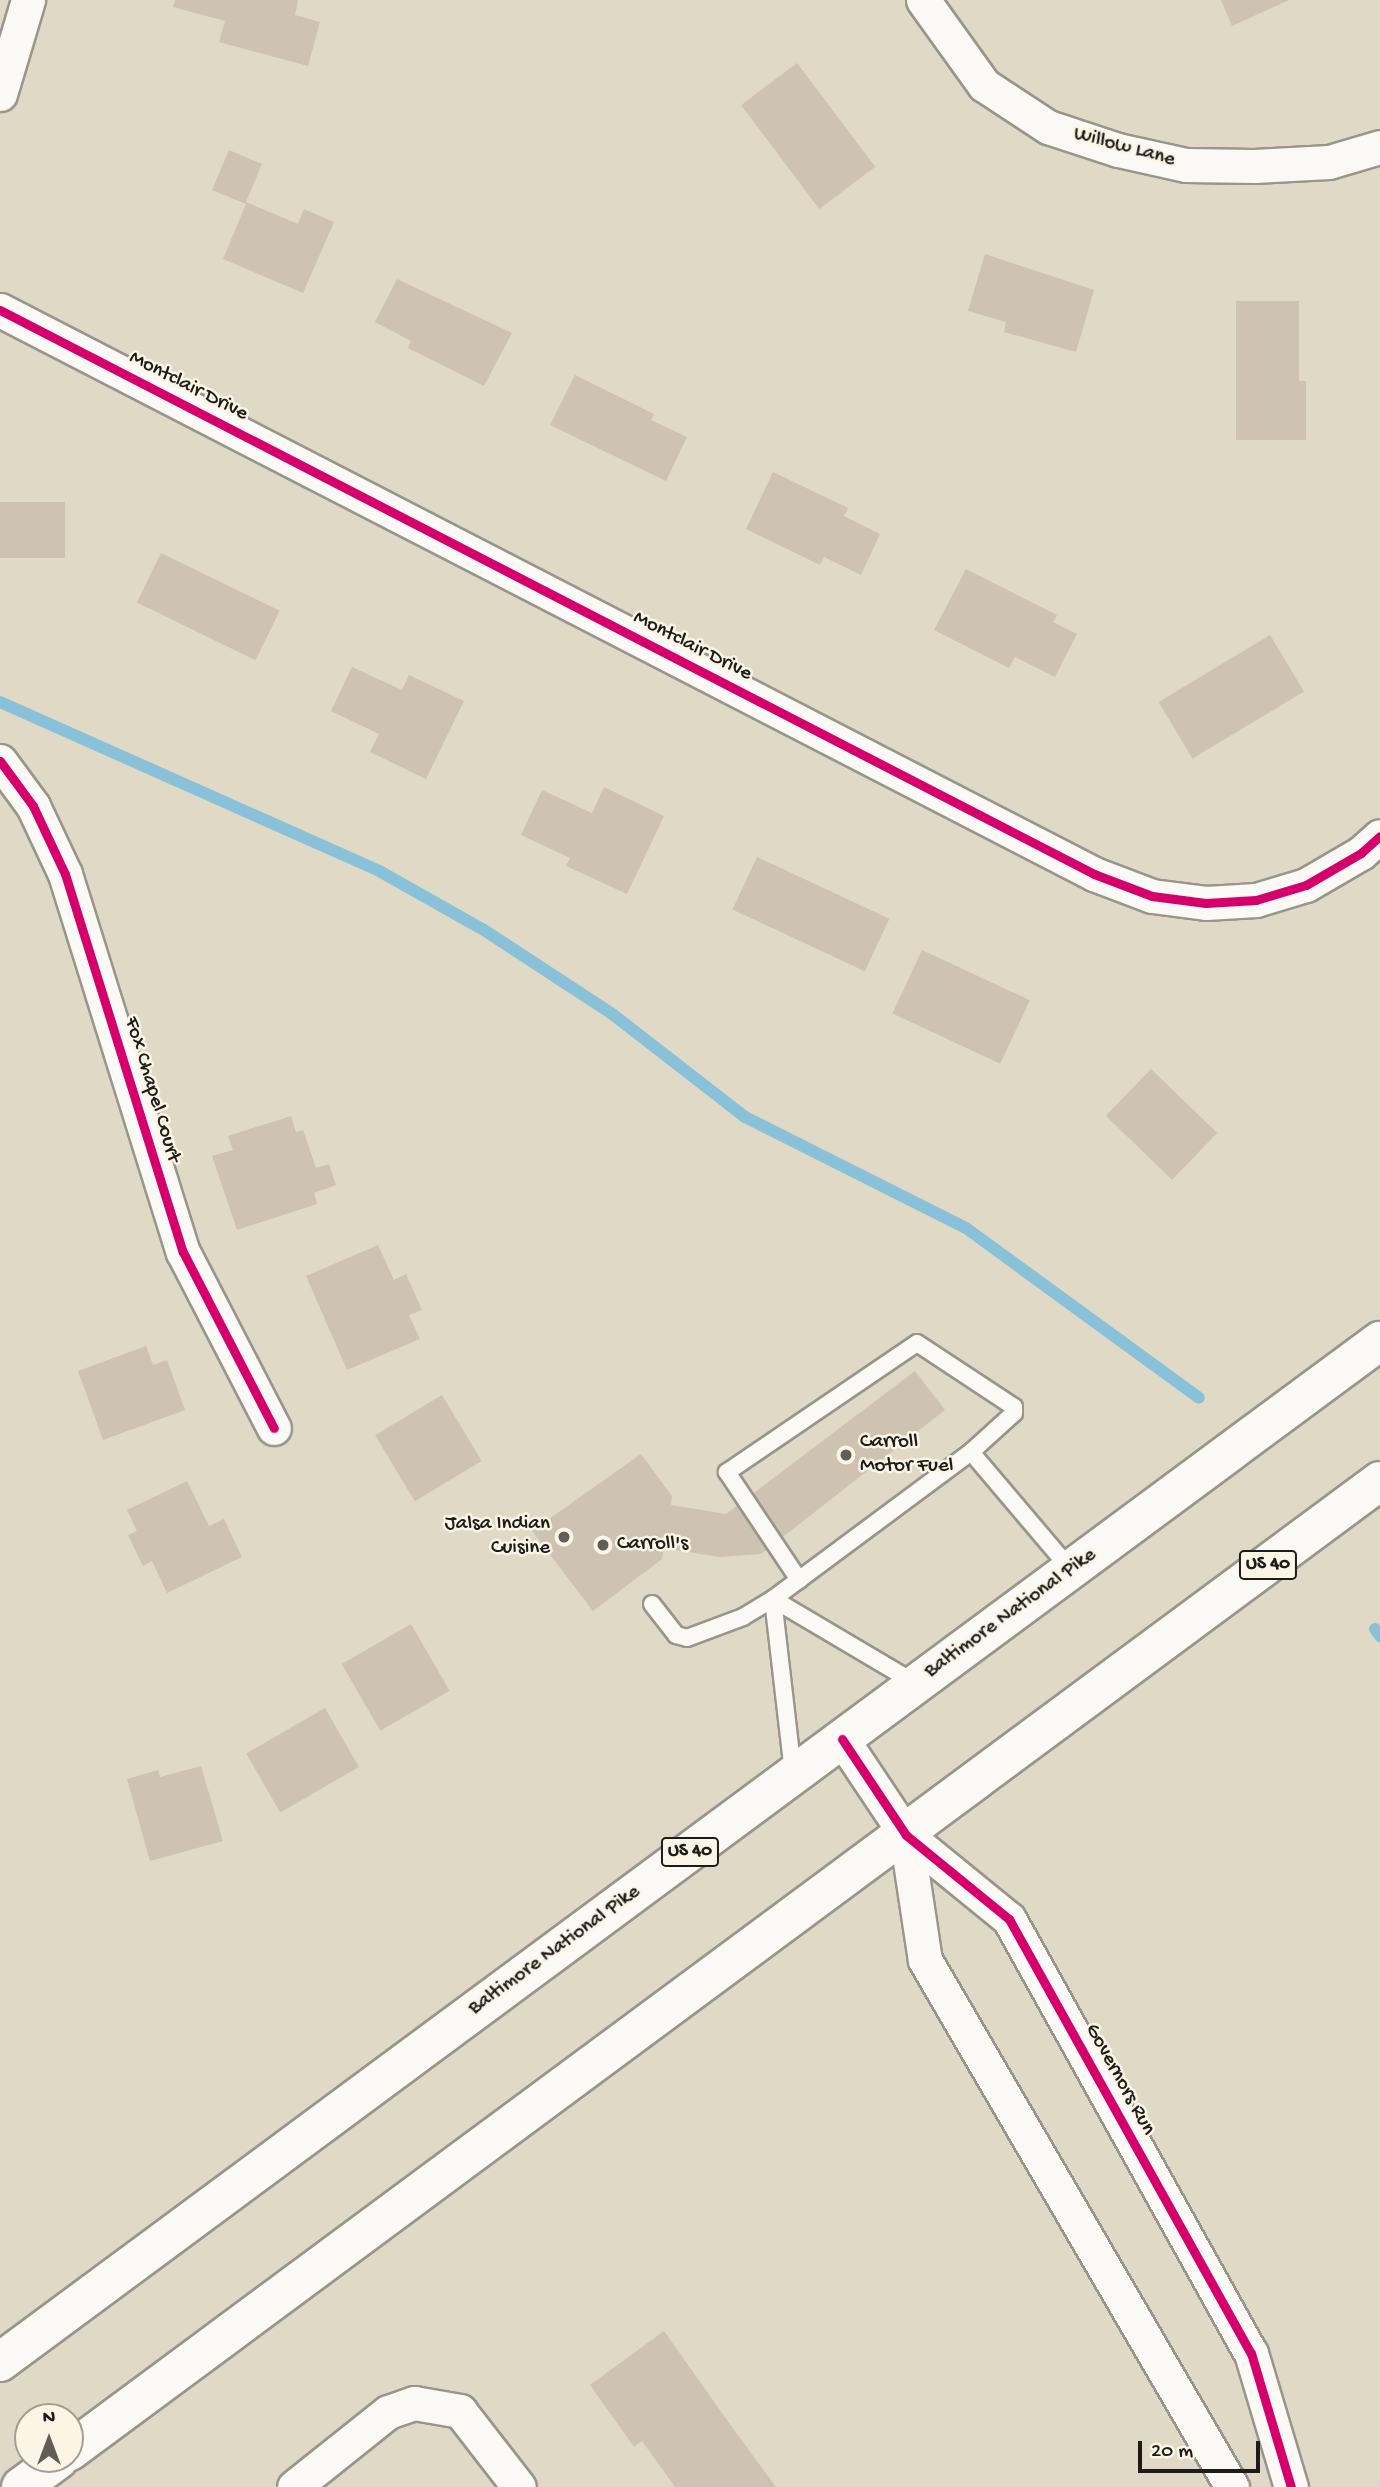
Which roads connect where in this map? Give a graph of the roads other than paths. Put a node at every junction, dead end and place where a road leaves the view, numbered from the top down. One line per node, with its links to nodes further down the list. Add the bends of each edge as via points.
1 (28, 0): 3 (street)
2 (923, 0): 4 (street, Willow Lane, via 984,85 1048,127 1083,139 1186,165 1329,162)
3 (0, 94)
4 (1380, 147)
5 (0, 310): 7 (street, Montclair Drive, via 1094,874 1152,896 1206,903 1256,900 1306,885 1361,853)
6 (0, 761): 9 (street, Fox Chapel Court, via 33,806 65,874 183,1252)
7 (1380, 836)
8 (1380, 1341): 12 (main road, Baltimore National Pike / US 40)
9 (274, 1428)
10 (971, 1452): 12 (lane); 13 (lane); 13 (lane, via 1014,1413 1014,1407 917,1343 727,1472)
11 (1380, 1481): 19 (main road, US 40)
12 (1071, 1570): 16 (main road, Baltimore National Pike / US 40)
13 (799, 1580): 14 (lane)
14 (773, 1600): 15 (lane, via 687,1638 676,1635); 16 (lane); 18 (lane)
15 (652, 1604)
16 (917, 1684): 17 (main road, Baltimore National Pike / US 40)
17 (842, 1739): 18 (main road, Baltimore National Pike / US 40); 19 (street, Governors Run)
18 (793, 1775): 20 (main road, Baltimore National Pike / US 40)
19 (906, 1835): 21 (main road, US 40); 26 (street, Governors Run, via 925,1960); 27 (street, Governors Run, via 1009,1919 1251,2353)
20 (0, 2361)
21 (84, 2441)
22 (40, 2473): 23 (main road)
23 (21, 2487)
24 (294, 2487): 25 (street, via 388,2412 414,2403 460,2411)
25 (519, 2487)
26 (1232, 2487)
27 (1290, 2487)

